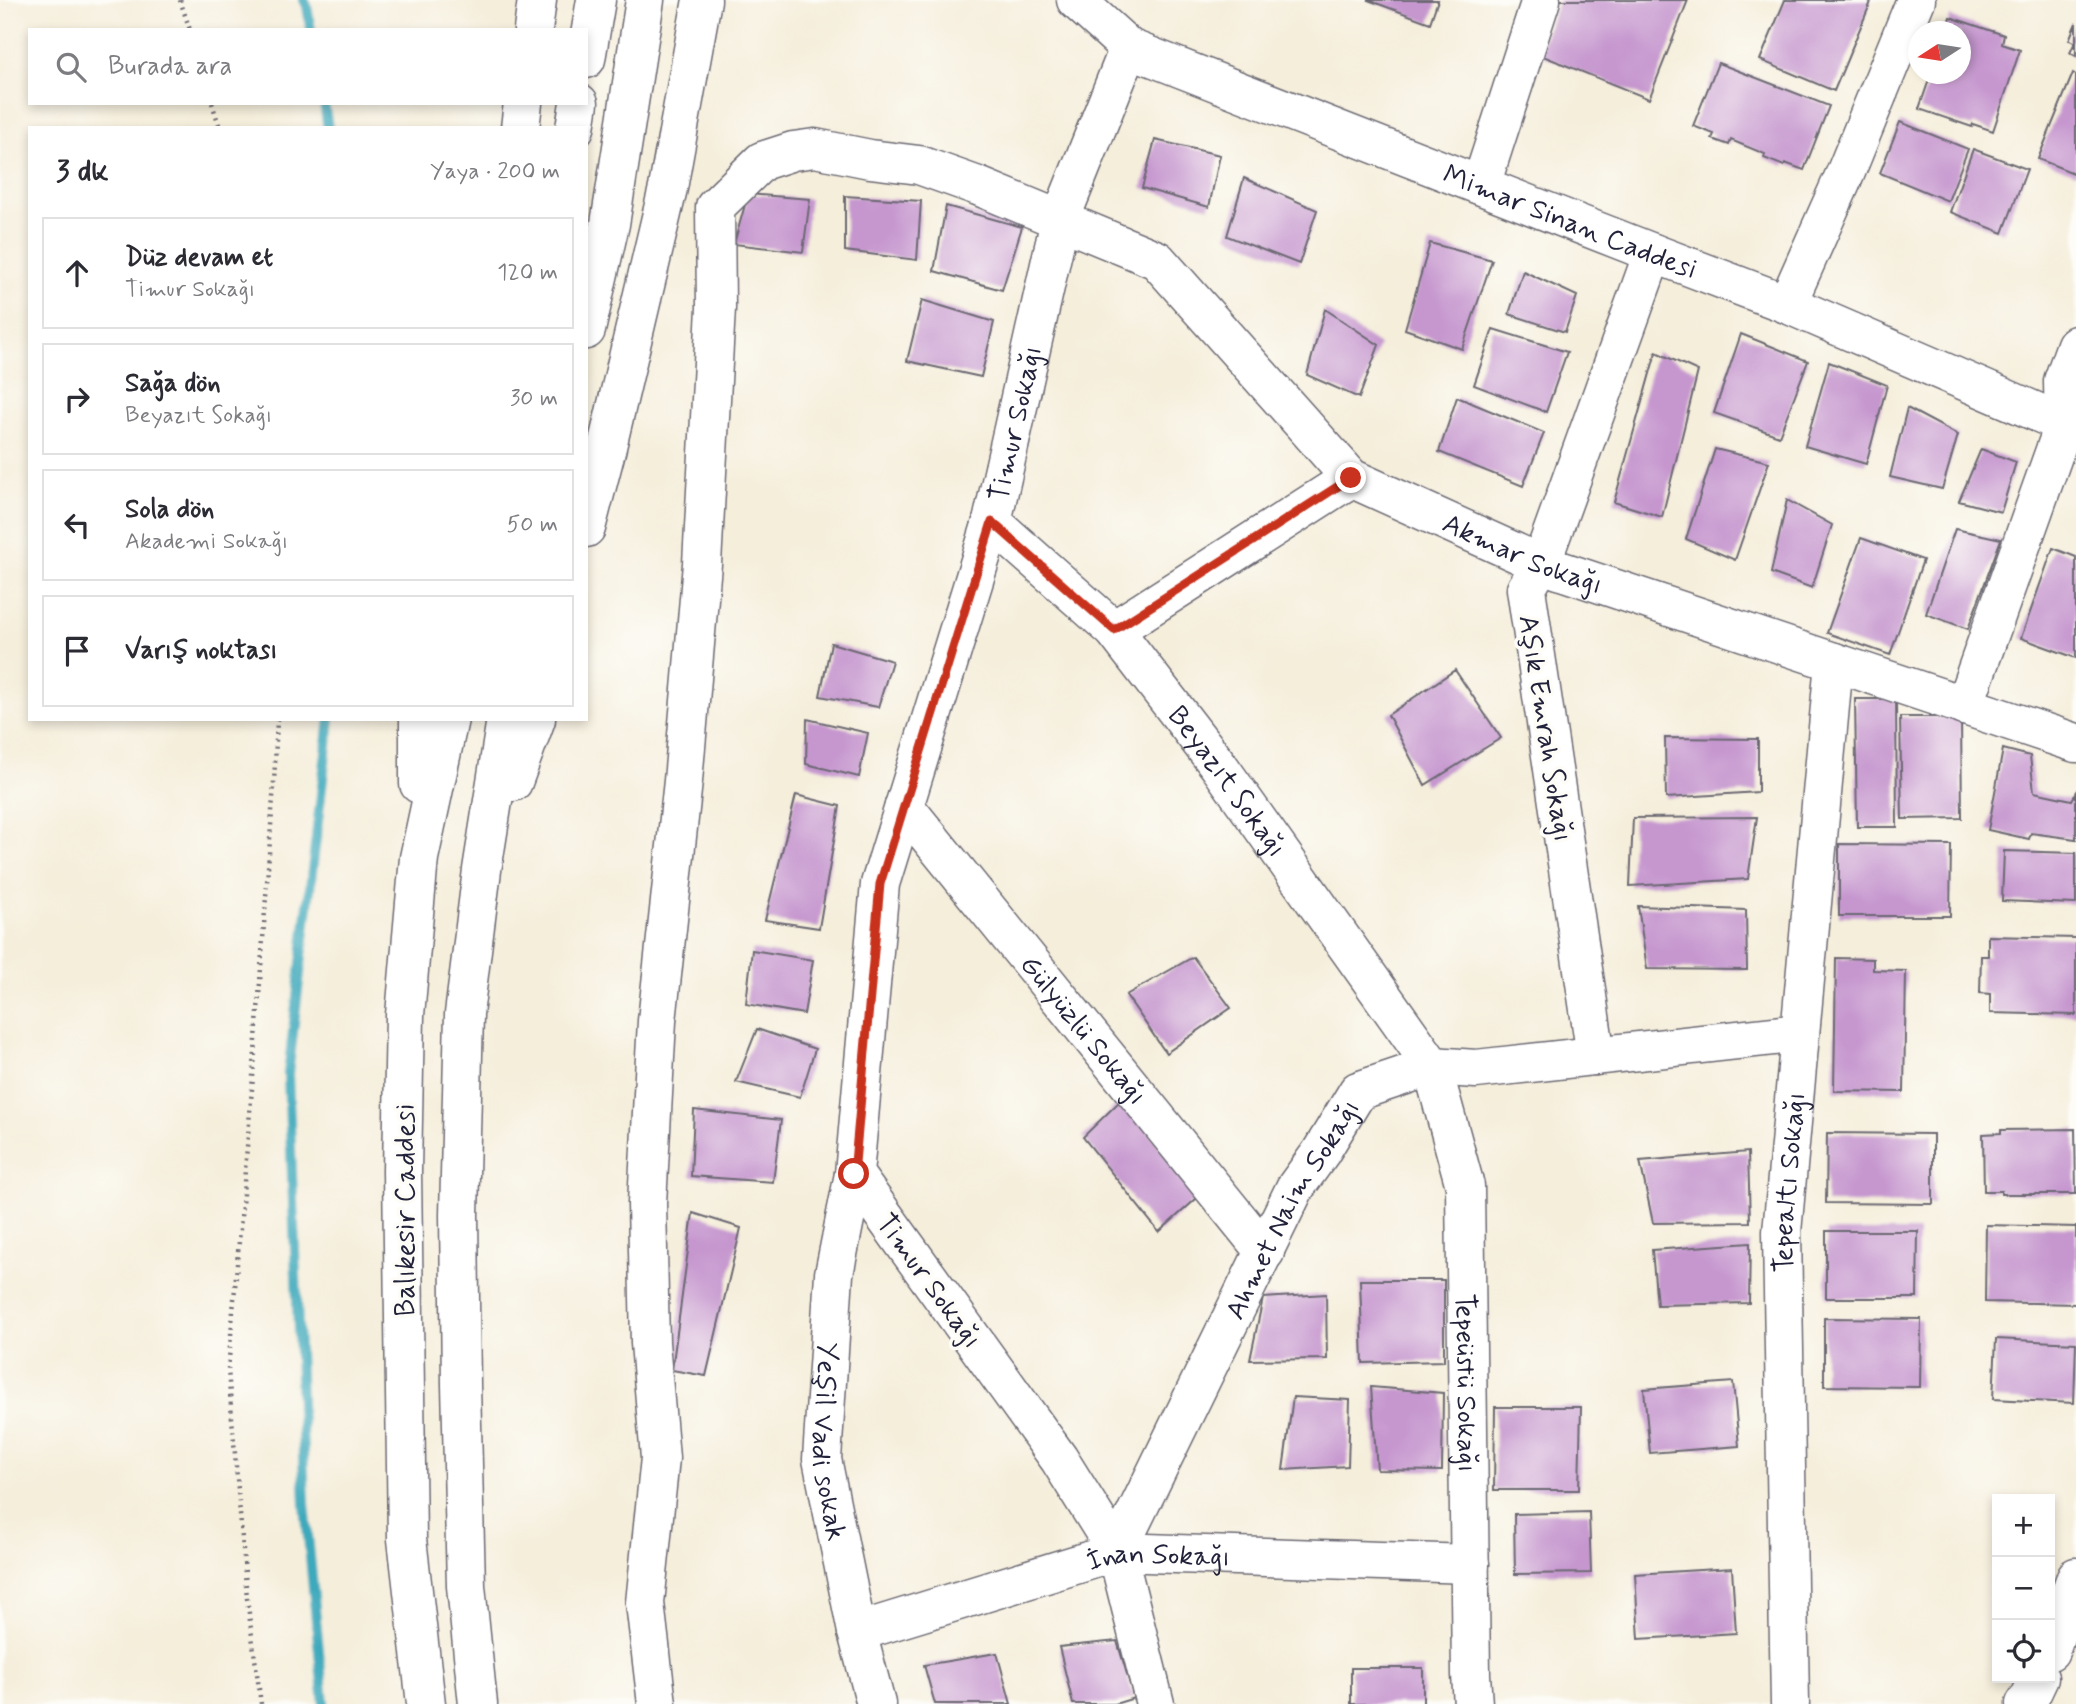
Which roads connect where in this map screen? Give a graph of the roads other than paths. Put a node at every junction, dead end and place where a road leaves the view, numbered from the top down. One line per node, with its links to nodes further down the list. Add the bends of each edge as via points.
1 (537, 0): 8 (street)
2 (596, 0): 9 (street)
3 (645, 0): 19 (street, via 610,225)
4 (702, 0): 23 (street, via 668,188)
5 (1076, 0): 10 (street, Mimar Sinan Caddesi)
6 (1541, 0): 15 (street)
7 (1916, 0): 18 (street)
8 (533, 28)
9 (588, 46)
10 (1129, 48): 15 (street, Mimar Sinan Caddesi); 16 (street, Timur Sokağı)
11 (523, 105): 13 (street)
12 (579, 105): 14 (street)
13 (520, 126)
14 (575, 126)
15 (1481, 185): 17 (street, Mimar Sinan Caddesi)
16 (1060, 220): 22 (street, Akmar Sokağı, via 1157,260); 24 (street, Timur Sokağı); 52 (street, Akmar Sokağı, via 919,165 815,148 762,161 715,206 716,308 702,564 657,1021 647,1203 650,1343 660,1458 645,1603)
17 (1653, 254): 18 (street, Mimar Sinan Caddesi); 25 (street, Aşık Emrah Sokağı)
18 (1787, 304): 21 (street, Mimar Sinan Caddesi)
19 (588, 321)
20 (2076, 345): 21 (street, via 2063,381)
21 (2070, 427): 28 (street)
22 (1351, 478): 25 (street, Akmar Sokağı); 26 (street)
23 (588, 520)
24 (992, 522): 26 (street, Beyazıt Sokağı); 34 (street, Timur Sokağı)
25 (1541, 564): 27 (street, Akmar Sokağı); 38 (street, Aşık Emrah Sokağı, via 1526,589)
26 (1114, 630): 39 (street, Beyazıt Sokağı, via 1219,766)
27 (1834, 662): 28 (street, Akmar Sokağı); 37 (street, Tepealtı Sokağı)
28 (1964, 706): 33 (street, Akmar Sokağı)
29 (419, 721): 35 (street)
30 (449, 721): 35 (street, Balıkesir Caddesi)
31 (506, 721): 36 (street, Balıkesir Caddesi)
32 (535, 721): 36 (street)
33 (2076, 743)
34 (904, 806): 40 (street, Timur Sokağı, via 880,884); 41 (street, Gülyüzlü Sokağı)
35 (419, 858): 50 (street, Balıkesir Caddesi, via 405,1015 402,1171 407,1539)
36 (482, 870): 51 (street, Balıkesir Caddesi, via 464,1014 459,1215 466,1586)
37 (1800, 1033): 38 (street, Ahmet Naim Sokağı); 56 (street, Tepealtı Sokağı, via 1782,1232)
38 (1596, 1056): 39 (street, Ahmet Naim Sokağı, via 1476,1069)
39 (1432, 1066): 41 (street, Ahmet Naim Sokağı, via 1359,1091 1295,1188); 43 (street, Tepeüstü Sokağı, via 1465,1186)
40 (854, 1174): 42 (street, Timur Sokağı, via 1059,1459); 45 (street, Yeşil Vadi sokak, via 834,1274 822,1459)
41 (1265, 1252): 42 (street, Ahmet Naim Sokağı)
42 (1117, 1552): 43 (street, İnan Sokağı); 45 (street, İnan Sokağı); 54 (street)
43 (1470, 1564): 55 (street, Tepeüstü Sokağı)
44 (2076, 1577): 46 (street)
45 (857, 1632): 53 (street, Yeşil Vadi sokak)
46 (2055, 1637)
47 (2055, 1664): 48 (street)
48 (2076, 1669)
49 (2037, 1683): 57 (street)
50 (426, 1704)
51 (478, 1704)
52 (657, 1704)
53 (876, 1704)
54 (1155, 1704)
55 (1473, 1704)
56 (1790, 1704)
57 (2025, 1704)

